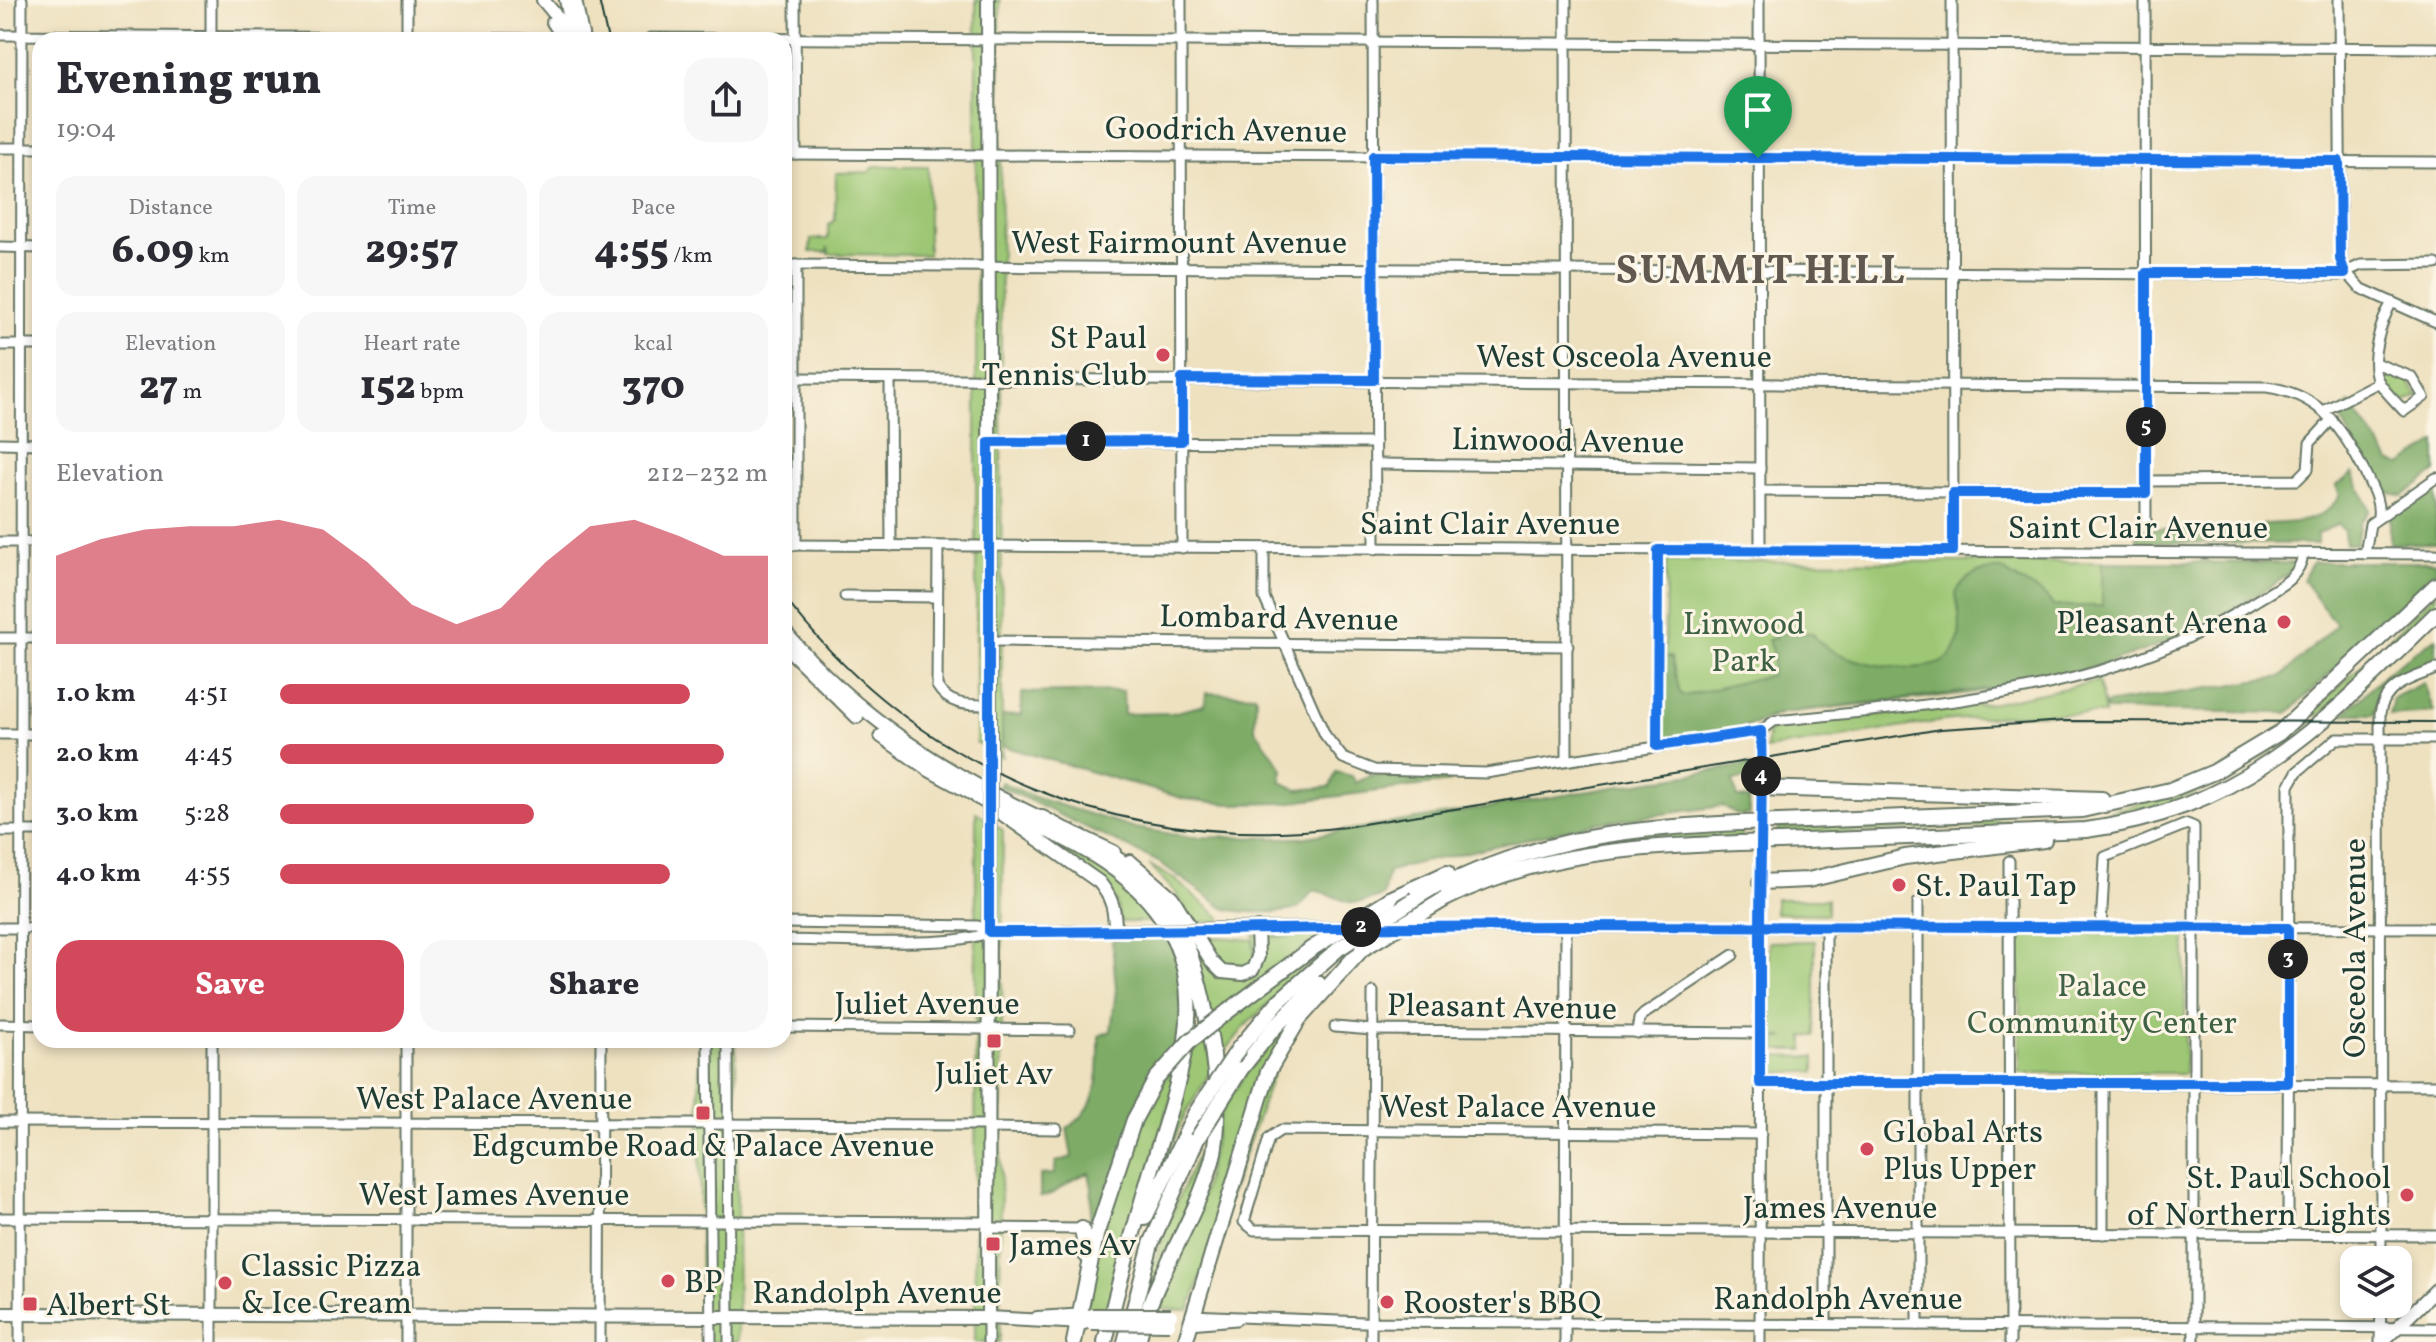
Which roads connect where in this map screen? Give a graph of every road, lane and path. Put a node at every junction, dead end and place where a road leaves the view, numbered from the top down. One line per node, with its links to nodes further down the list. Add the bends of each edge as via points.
1 (22, 0): 24 (street)
2 (211, 0): 17 (street)
3 (407, 0): 18 (street)
4 (536, 0): 19 (main road)
5 (543, 0): 20 (main road)
6 (566, 0): 21 (main road)
7 (575, 0): 22 (main road)
8 (795, 0): 27 (street)
9 (988, 0): 28 (main road)
10 (1181, 0): 29 (street)
11 (1373, 0): 30 (street)
12 (1566, 0): 31 (street)
13 (1759, 0): 32 (street)
14 (1952, 0): 33 (street)
15 (2145, 0): 34 (street)
16 (2339, 0): 35 (street)
17 (211, 32)
18 (407, 32)
19 (571, 32)
20 (572, 32)
21 (575, 32)
22 (576, 32)
23 (0, 35): 24 (street)
24 (22, 35): 25 (street); 38 (street)
25 (32, 35)
26 (792, 40): 27 (street)
27 (796, 40): 28 (street); 42 (street)
28 (988, 42): 29 (street); 40 (main road)
29 (1181, 42): 30 (street); 43 (street)
30 (1373, 43): 31 (street); 44 (street)
31 (1566, 44): 32 (street); 45 (street)
32 (1759, 45): 33 (street); 46 (street)
33 (1952, 46): 34 (street); 47 (street)
34 (2145, 47): 35 (street); 48 (street)
35 (2338, 48): 36 (street); 49 (street)
36 (2436, 48)
37 (0, 148): 38 (street)
38 (22, 148): 39 (street); 52 (street)
39 (32, 148)
40 (989, 153): 42 (street, Goodrich Avenue); 43 (street, Goodrich Avenue); 57 (main road)
41 (792, 154): 42 (street, Goodrich Avenue)
42 (796, 154)
43 (1181, 154): 44 (street, Goodrich Avenue); 58 (street)
44 (1373, 156): 45 (street, Goodrich Avenue); 59 (street)
45 (1566, 157): 46 (street, Goodrich Avenue); 60 (street)
46 (1758, 158): 47 (street, Goodrich Avenue); 61 (street)
47 (1953, 159): 48 (street, Goodrich Avenue); 62 (street)
48 (2145, 160): 49 (street, Goodrich Avenue); 63 (street)
49 (2339, 161): 50 (street, Goodrich Avenue); 64 (street, via 2340,259)
50 (2436, 162)
51 (0, 247): 52 (street)
52 (21, 248): 53 (street); 68 (street)
53 (32, 248)
54 (2436, 264): 64 (street, West Fairmount Avenue, via 2361,265)
55 (792, 265): 56 (street, West Fairmount Avenue)
56 (796, 265): 57 (street, West Fairmount Avenue); 71 (street)
57 (989, 266): 58 (street, West Fairmount Avenue); 72 (main road)
58 (1181, 268): 59 (street, West Fairmount Avenue); 74 (street)
59 (1374, 269): 60 (street, West Fairmount Avenue); 75 (street)
60 (1566, 271): 61 (street, West Fairmount Avenue); 76 (street)
61 (1759, 271): 62 (street, West Fairmount Avenue); 78 (street)
62 (1953, 272): 63 (street, West Fairmount Avenue); 79 (street)
63 (2146, 273): 64 (street, West Fairmount Avenue); 80 (street)
64 (2345, 273): 65 (street, via 2360,288)
65 (2392, 302): 66 (street); 70 (street)
66 (2436, 322)
67 (0, 345): 68 (street)
68 (21, 345): 69 (street); 87 (street)
69 (32, 345)
70 (2375, 363): 77 (street); 77 (street, via 2412,377 2424,397 2404,411)
71 (796, 378): 73 (street, West Osceola Avenue); 103 (street)
72 (989, 378): 73 (street, West Osceola Avenue); 74 (street, West Osceola Avenue); 84 (main road)
73 (890, 379): 104 (street)
74 (1182, 379): 75 (street, West Osceola Avenue); 83 (street)
75 (1374, 380): 76 (street, West Osceola Avenue); 86 (street)
76 (1567, 382): 78 (street, West Osceola Avenue); 90 (street)
77 (2379, 382): 81 (street)
78 (1760, 383): 79 (street, West Osceola Avenue); 91 (street)
79 (1953, 384): 80 (street, West Osceola Avenue); 95 (street)
80 (2146, 386): 81 (street, West Osceola Avenue, via 2267,387 2305,398); 93 (street)
81 (2323, 411): 82 (street, West Osceola Avenue)
82 (2332, 419): 93 (street, via 2310,443 2308,469 2297,480); 97 (street, West Osceola Avenue, via 2346,435 2372,488)
83 (1182, 441): 84 (street); 86 (street); 107 (street)
84 (989, 442): 106 (main road)
85 (0, 443): 87 (street)
86 (1375, 443): 89 (street)
87 (21, 444): 88 (street); 100 (street)
88 (32, 444)
89 (1375, 464): 90 (street, Linwood Avenue); 109 (street)
90 (1568, 465): 91 (street, Linwood Avenue); 110 (street)
91 (1760, 468): 94 (street)
92 (2436, 478): 97 (street)
93 (2146, 481): 96 (street)
94 (1760, 491): 95 (street); 112 (street)
95 (1953, 493): 96 (street); 113 (street)
96 (2146, 493): 98 (street)
97 (2378, 516): 115 (street, via 2368,529)
98 (2146, 520)
99 (0, 542): 100 (street)
100 (20, 542): 101 (street); 122 (street)
101 (32, 542)
102 (792, 545): 103 (street, Saint Clair Avenue)
103 (796, 545): 104 (street, Saint Clair Avenue)
104 (891, 546): 105 (street, Saint Clair Avenue)
105 (938, 546): 106 (street, Saint Clair Avenue); 119 (street)
106 (990, 547): 107 (street, Saint Clair Avenue); 125 (main road)
107 (1182, 548): 108 (street, Saint Clair Avenue)
108 (1264, 548): 109 (street, Saint Clair Avenue); 126 (street, via 1264,597)
109 (1375, 549): 110 (street, Saint Clair Avenue)
110 (1569, 549): 111 (street, Saint Clair Avenue); 127 (street)
111 (1658, 550): 112 (street, Saint Clair Avenue); 137 (street)
112 (1760, 551): 113 (street, Saint Clair Avenue)
113 (1953, 551): 114 (street, Saint Clair Avenue)
114 (2303, 554): 115 (street, Saint Clair Avenue); 131 (street, via 2296,575 2229,618 2132,661 1989,697 1774,721)
115 (2365, 554): 116 (street, Saint Clair Avenue)
116 (2436, 554)
117 (2436, 585): 140 (highway, via 2279,733 2214,772)
118 (845, 596): 119 (street)
119 (937, 597): 130 (street, via 939,691 958,703)
120 (2436, 614): 143 (highway, via 2335,713 2276,759 2221,790)
121 (0, 638): 122 (street)
122 (19, 638): 123 (street); 133 (street)
123 (32, 638)
124 (792, 640): 142 (main road, via 839,690 892,735 961,778)
125 (989, 641): 126 (street, Lombard Avenue); 130 (main road)
126 (1283, 644): 127 (street, Lombard Avenue); 138 (street, via 1330,744 1357,765 1486,773)
127 (1568, 646): 138 (street)
128 (792, 654): 141 (main road, via 840,704 898,750)
129 (2436, 669): 135 (street, Osceola Avenue, via 2388,692 2380,713)
130 (989, 705): 167 (main road, bridge)
131 (1761, 731): 137 (street); 139 (street)
132 (0, 734): 133 (street)
133 (19, 734): 134 (street); 145 (street)
134 (32, 734)
135 (2380, 739): 136 (street); 163 (street, via 2336,739 2291,778); 164 (street, Osceola Avenue)
136 (2436, 739)
137 (1657, 746): 138 (street)
138 (1567, 760)
139 (1761, 788): 140 (highway, via 2072,800); 149 (street)
140 (2170, 790): 147 (highway, bridge, via 2082,810 1616,831)
141 (978, 797): 166 (main road, via 1099,882 1115,911); 262 (highway, via 1126,877 1164,921 1187,977 1189,1040 1126,1253)
142 (1042, 818): 161 (main road, via 1124,857 1151,877 1180,907 1222,972 1243,974 1256,966); 264 (highway, via 1121,861 1165,904 1192,959 1214,1067 1218,1116 1212,1163 1161,1275)
143 (2146, 819): 149 (highway, via 2085,836 1905,857 1808,880); 169 (highway, bridge, via 2076,830 1641,847 1575,855 1506,873 1445,899)
144 (0, 831): 145 (street)
145 (19, 831): 146 (street); 159 (street)
146 (32, 831)
147 (1520, 853): 231 (highway, bridge, via 1466,866 1390,899 1311,949 1190,1041 1156,1079 1134,1120); 262 (highway, bridge, via 1415,899 1338,949 1279,1001 1239,1048 1195,1114 1148,1211)
148 (2009, 861): 156 (street)
149 (1760, 882): 153 (street)
150 (1918, 903): 155 (street)
151 (792, 923): 167 (street, via 978,926)
152 (1566, 926): 153 (street); 161 (street); 180 (street)
153 (1760, 926): 154 (street); 182 (street)
154 (1826, 927): 155 (street); 192 (street)
155 (1918, 927): 156 (street); 193 (street)
156 (2010, 927): 157 (street); 194 (street)
157 (2101, 927): 162 (street); 162 (street, via 2103,864 2109,854 2187,824 2194,827)
158 (0, 928): 159 (street)
159 (19, 928): 160 (street); 173 (street)
160 (32, 928)
161 (1257, 928): 166 (street, bridge)
162 (2195, 928): 163 (street); 190 (street)
163 (2288, 928): 164 (street); 191 (street)
164 (2380, 928): 165 (street); 195 (street, Osceola Avenue)
165 (2436, 928)
166 (1115, 931): 167 (street)
167 (989, 932): 168 (street, via 977,938 916,941); 177 (main road)
168 (792, 940)
169 (1362, 949): 243 (highway, via 1299,1019 1268,1072); 263 (highway, bridge, via 1289,1011 1241,1069 1197,1139 1151,1244)
170 (1733, 955): 181 (street, Pleasant Avenue, via 1644,1014)
171 (1373, 992): 179 (street)
172 (0, 1024): 173 (street)
173 (19, 1024): 174 (street); 198 (street)
174 (32, 1025)
175 (792, 1027): 177 (street, Juliet Avenue)
176 (1335, 1027): 179 (street, Pleasant Avenue)
177 (988, 1029): 178 (street, Juliet Avenue); 204 (main road)
178 (1070, 1030)
179 (1372, 1030): 180 (street, Pleasant Avenue); 206 (street)
180 (1565, 1032): 181 (street, Pleasant Avenue); 207 (street)
181 (1637, 1033): 182 (street)
182 (1760, 1033): 189 (street)
183 (212, 1048): 199 (street)
184 (406, 1048): 200 (street)
185 (601, 1048): 201 (street)
186 (708, 1048): 202 (street)
187 (728, 1048): 203 (street)
188 (2103, 1082): 190 (street); 194 (street); 227 (street)
189 (1760, 1083): 192 (street); 208 (street)
190 (2194, 1083): 191 (street); 222 (street)
191 (2288, 1083): 195 (street); 223 (street)
192 (1826, 1084): 193 (street); 221 (street)
193 (1918, 1084): 194 (street); 225 (street)
194 (2011, 1084): 226 (street)
195 (2380, 1084): 196 (street); 228 (street, Osceola Avenue)
196 (2436, 1085)
197 (0, 1122): 198 (street, West Palace Avenue)
198 (20, 1122): 199 (street, West Palace Avenue); 210 (street)
199 (212, 1123): 200 (street, West Palace Avenue); 211 (street)
200 (406, 1124): 201 (street, West Palace Avenue); 212 (street)
201 (600, 1125): 202 (street, West Palace Avenue); 213 (street)
202 (709, 1125): 203 (street, West Palace Avenue); 214 (street)
203 (726, 1125): 204 (street, West Palace Avenue); 215 (street)
204 (987, 1127): 205 (street, West Palace Avenue); 216 (main road)
205 (1057, 1129)
206 (1372, 1131): 207 (street, West Palace Avenue); 217 (street, West Palace Avenue, via 1275,1132); 219 (street)
207 (1565, 1132): 208 (street, West Palace Avenue); 220 (street)
208 (1761, 1134): 224 (street)
209 (0, 1218): 210 (street, West James Avenue)
210 (20, 1218): 211 (street, West James Avenue); 234 (street)
211 (212, 1218): 212 (street, West James Avenue); 235 (street)
212 (406, 1219): 213 (street, West James Avenue); 236 (street)
213 (600, 1220): 214 (street, West James Avenue); 237 (street)
214 (708, 1221): 215 (street, West James Avenue); 238 (street)
215 (726, 1221): 216 (street, West James Avenue); 239 (street)
216 (988, 1225): 218 (street, West James Avenue); 240 (main road)
217 (1245, 1226): 219 (street, James Avenue)
218 (1078, 1228): 231 (highway, via 1086,1238)
219 (1371, 1231): 220 (street, James Avenue); 244 (street)
220 (1565, 1231): 224 (street, James Avenue); 245 (street)
221 (1825, 1233): 224 (street, James Avenue); 225 (street, James Avenue); 247 (street)
222 (2195, 1233): 223 (street, James Avenue); 227 (street, James Avenue); 250 (street)
223 (2288, 1233): 228 (street, James Avenue)
224 (1760, 1234): 246 (street)
225 (1918, 1234): 226 (street, James Avenue); 248 (street)
226 (2010, 1234): 227 (street, James Avenue); 249 (street)
227 (2103, 1234)
228 (2381, 1234): 229 (street, James Avenue); 230 (street, Osceola Avenue)
229 (2436, 1235)
230 (2381, 1246)
231 (1086, 1273): 242 (highway)
232 (2436, 1290): 252 (main road)
233 (0, 1314): 234 (main road, Randolph Avenue)
234 (20, 1315): 235 (main road, Randolph Avenue); 254 (street)
235 (212, 1315): 236 (main road, Randolph Avenue); 255 (street)
236 (406, 1315): 237 (main road, Randolph Avenue); 256 (street)
237 (600, 1317): 238 (main road, Randolph Avenue); 257 (street)
238 (709, 1317): 239 (main road, Randolph Avenue); 258 (street)
239 (726, 1317): 240 (main road, Randolph Avenue); 259 (street)
240 (988, 1318): 242 (main road, Randolph Avenue); 260 (street)
241 (2381, 1318): 251 (street)
242 (1085, 1319): 243 (main road, Randolph Avenue, bridge); 261 (highway)
243 (1191, 1320): 244 (street, Randolph Avenue); 265 (highway)
244 (1371, 1322): 245 (street, Randolph Avenue); 266 (street)
245 (1565, 1322): 246 (street, Randolph Avenue); 267 (street)
246 (1760, 1324): 247 (street, Randolph Avenue); 268 (street)
247 (1826, 1324): 248 (street, Randolph Avenue)
248 (1918, 1325): 249 (street, Randolph Avenue)
249 (2010, 1326): 250 (street, Randolph Avenue); 269 (street)
250 (2194, 1326): 251 (street, Randolph Avenue); 270 (street)
251 (2381, 1327): 252 (street, Randolph Avenue); 271 (street)
252 (2398, 1328): 253 (street, Randolph Avenue); 271 (main road)
253 (2436, 1328)
254 (20, 1342)
255 (212, 1342)
256 (406, 1342)
257 (600, 1342)
258 (711, 1342)
259 (729, 1342)
260 (988, 1342)
261 (1074, 1342)
262 (1108, 1342)
263 (1125, 1342)
264 (1138, 1342)
265 (1185, 1342)
266 (1371, 1342)
267 (1565, 1342)
268 (1760, 1342)
269 (2010, 1342)
270 (2194, 1342)
271 (2381, 1342)

